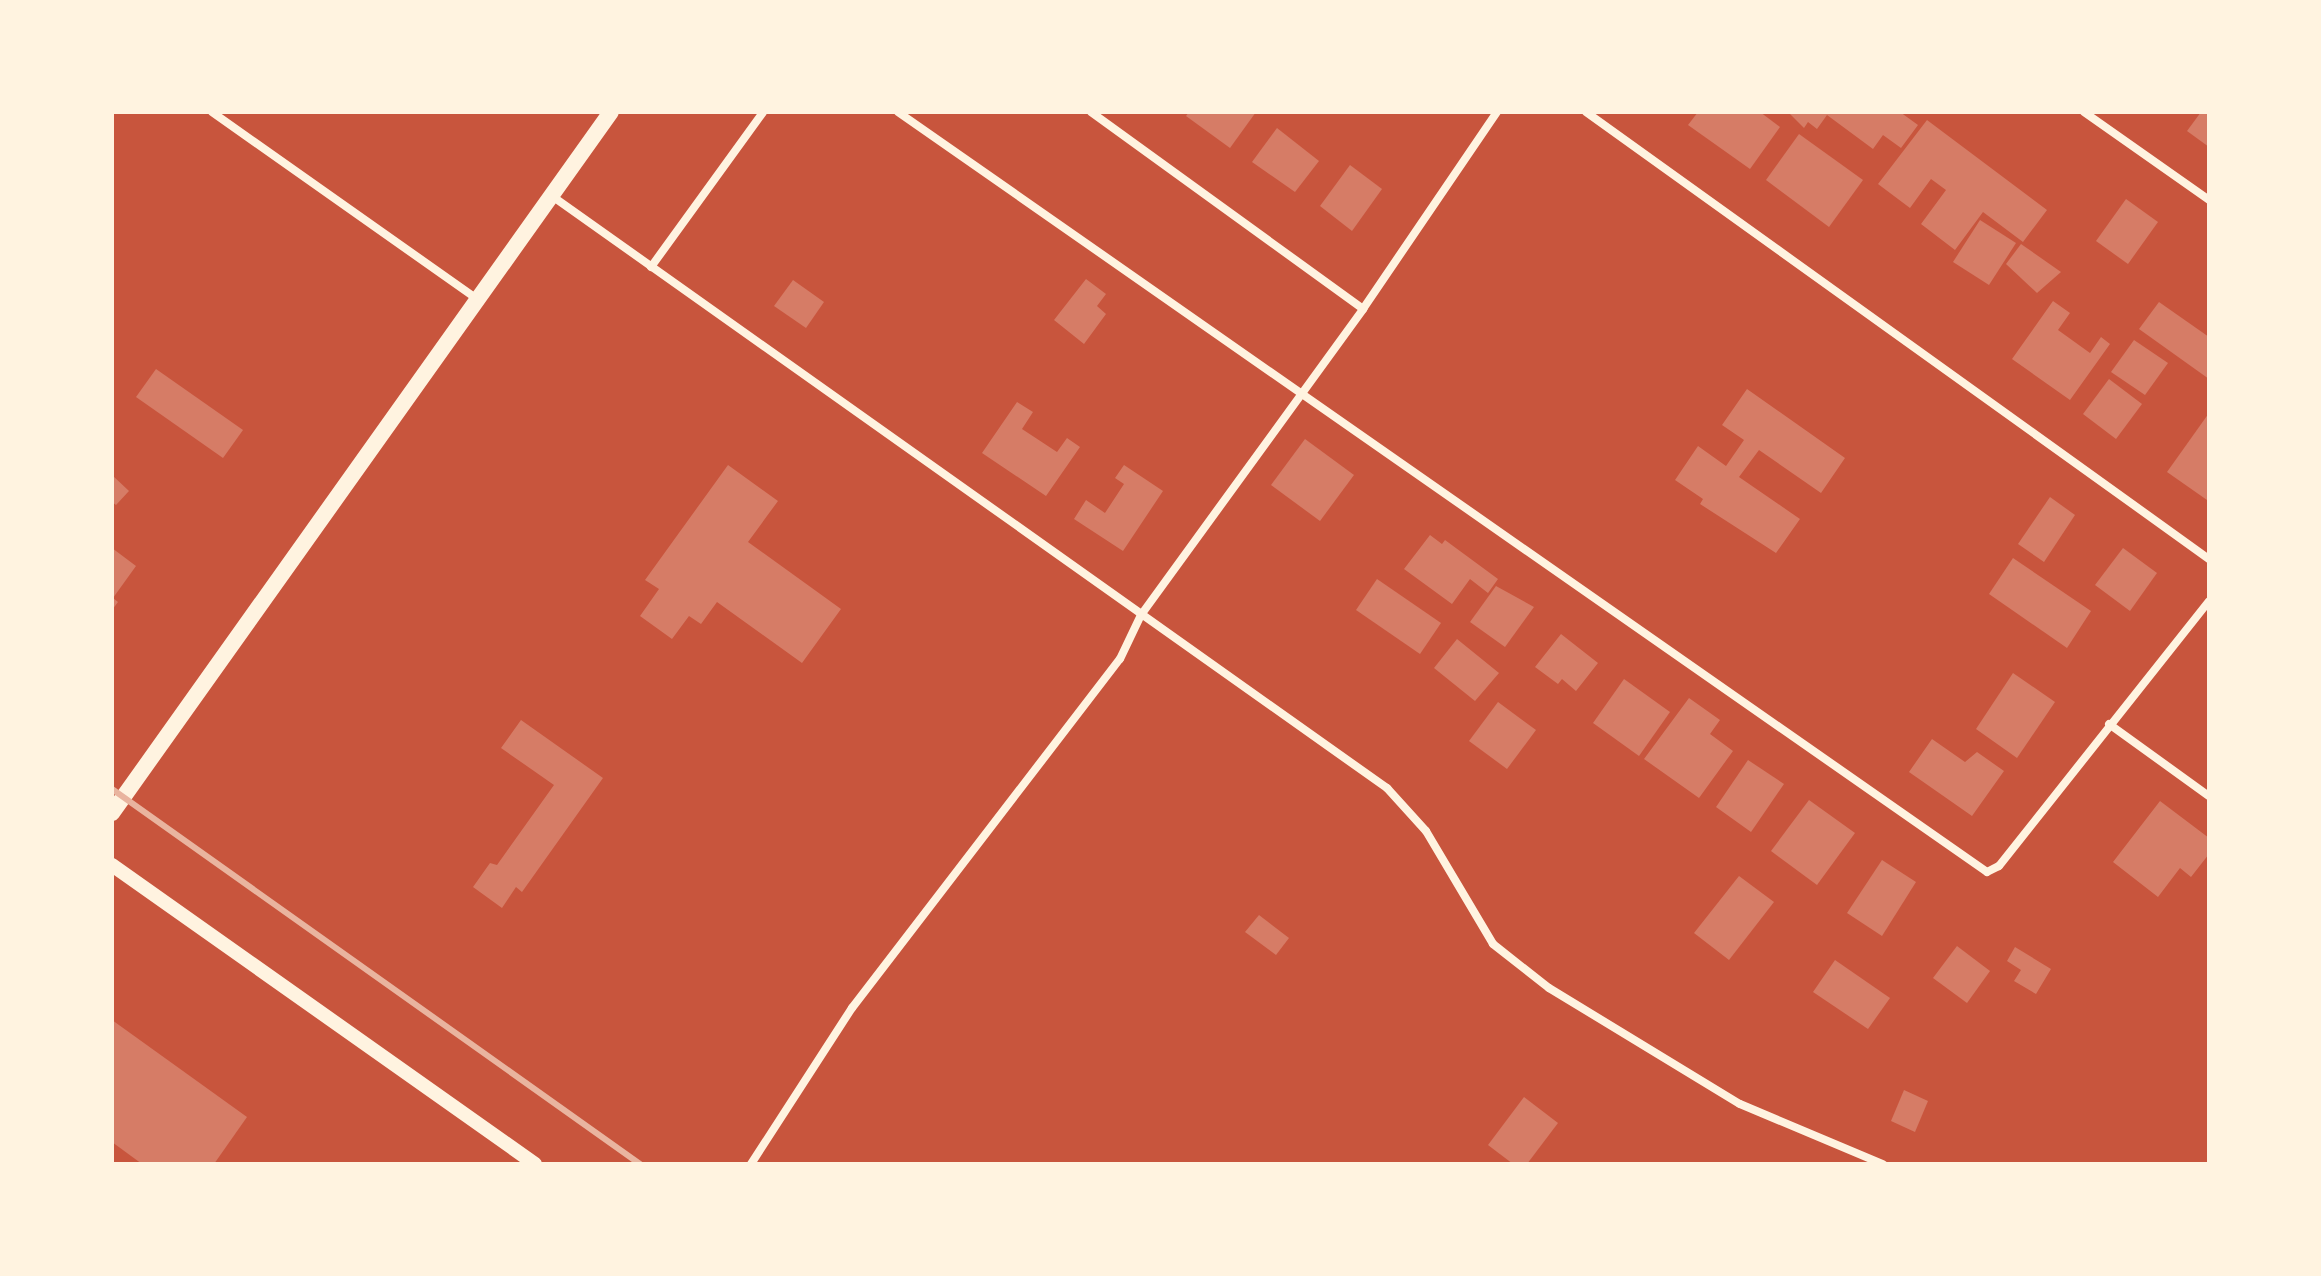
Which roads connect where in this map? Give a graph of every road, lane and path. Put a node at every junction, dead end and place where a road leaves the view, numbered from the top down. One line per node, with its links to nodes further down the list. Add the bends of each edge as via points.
1 (212, 112): 12 (street)
2 (611, 112): 9 (main road)
3 (763, 112): 11 (street)
4 (898, 112): 14 (street)
5 (1091, 112): 13 (street)
6 (1497, 112): 13 (street)
7 (1586, 112): 15 (street)
8 (2084, 112): 10 (street)
9 (551, 195): 11 (street); 12 (main road)
10 (2209, 200)
11 (651, 267): 17 (street)
12 (477, 299): 20 (main road)
13 (1363, 309): 14 (street)
14 (1301, 394): 17 (street); 18 (street, via 1987,872 1999,866)
15 (2209, 559)
16 (2209, 601): 18 (street)
17 (1141, 615): 23 (street, via 1120,659 852,1008); 24 (street, via 1387,788 1426,831 1493,944 1549,988 1740,1104)
18 (2109, 724): 19 (street)
19 (2209, 796)
20 (112, 813)
21 (112, 865): 22 (street)
22 (535, 1164)
23 (751, 1164)
24 (1883, 1164)

